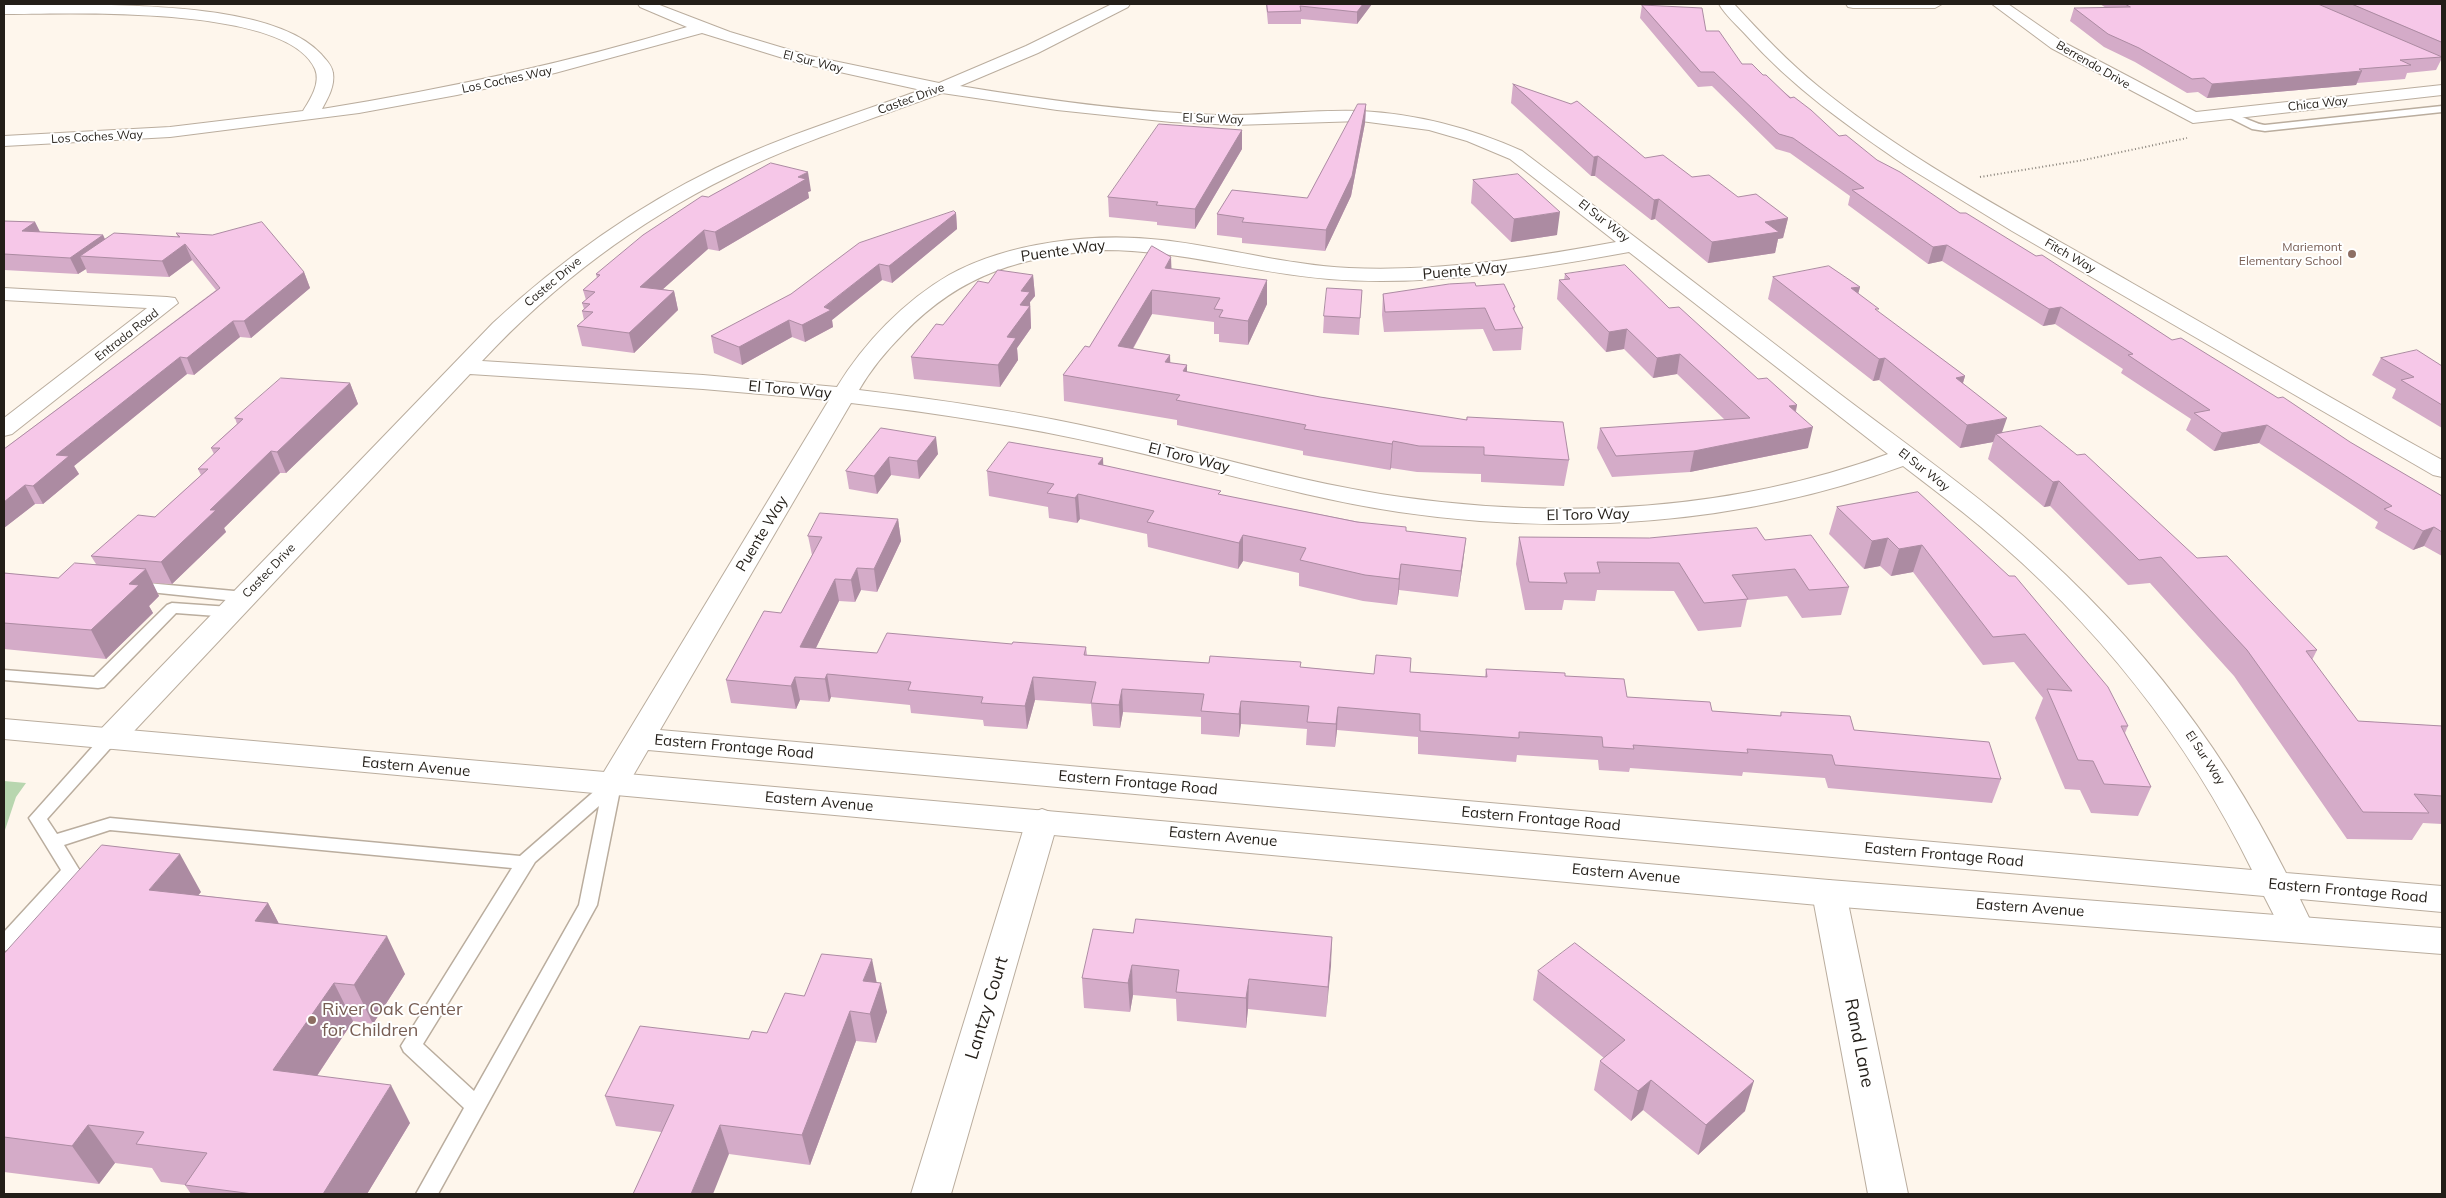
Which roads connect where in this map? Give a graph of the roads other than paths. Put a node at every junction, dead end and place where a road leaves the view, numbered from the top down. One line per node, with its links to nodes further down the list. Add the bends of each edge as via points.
1 (645, 4): 8 (street, El Sur Way)
2 (1123, 4): 9 (street, Castec Drive, via 1058,38)
3 (1726, 4): 22 (street, Fitch Way, via 1769,51 1826,101 1886,144 1946,183)
4 (1853, 4): 5 (street)
5 (1935, 4)
6 (1999, 4): 14 (street, Berrendo Drive, via 2057,45)
7 (4, 10): 13 (street, via 148,11 219,18 272,30 308,48 323,67 325,78 320,96)
8 (701, 28): 9 (street, El Sur Way, via 802,60); 13 (street, Los Coches Way, via 593,60 489,85)
9 (940, 88): 16 (street, El Sur Way, via 1033,103 1143,115 1235,120 1373,117 1450,130 1492,143 1526,161); 18 (street, Castec Drive, via 765,154 646,214 558,276 525,304)
10 (2442, 90): 12 (street, Chica Way)
11 (2442, 109): 12 (lane, via 2265,128 2255,127)
12 (2227, 114): 14 (street, Chica Way)
13 (308, 116): 15 (street, Los Coches Way, via 170,132)
14 (2193, 118)
15 (4, 141)
16 (1635, 245): 19 (street, Puente Way, via 1468,272 1392,275 1299,270 1144,245 1076,246 1028,254 969,273 934,293 875,350); 21 (street, El Sur Way)
17 (4, 294): 20 (street, Entrada Road, via 167,303)
18 (464, 367): 19 (street, El Toro Way); 24 (street, Castec Drive)
19 (844, 395): 21 (street, El Toro Way, via 1034,423 1350,496 1492,514 1591,515 1704,508 1827,483); 28 (street, Puente Way)
20 (4, 429)
21 (1907, 456): 33 (street, El Sur Way, via 2035,559 2121,645 2180,720 2233,803)
22 (2442, 470)
23 (120, 586): 24 (lane)
24 (238, 604): 25 (lane, via 172,608 98,683); 27 (street, Castec Drive)
25 (4, 675)
26 (4, 730): 27 (street, Eastern Avenue)
27 (109, 739): 29 (street, Eastern Avenue); 31 (lane, via 38,818)
28 (640, 739): 29 (street, Puente Way); 33 (street, Eastern Frontage Road)
29 (612, 785): 30 (street, Eastern Avenue); 32 (lane); 39 (lane, via 588,905)
30 (1042, 821): 34 (street, Eastern Avenue); 41 (street, Lantzy Court)
31 (52, 842): 32 (lane, via 110,824); 38 (lane, via 71,871)
32 (526, 863): 39 (lane, via 410,1046)
33 (2275, 884): 35 (street, Eastern Frontage Road); 36 (street, El Sur Way)
34 (1829, 892): 36 (street, Eastern Avenue); 42 (street, Rand Lane)
35 (2442, 899)
36 (2297, 928): 37 (street, Eastern Avenue)
37 (2442, 941)
38 (4, 944)
39 (476, 1106): 40 (lane)
40 (427, 1194)
41 (931, 1194)
42 (1888, 1194)

